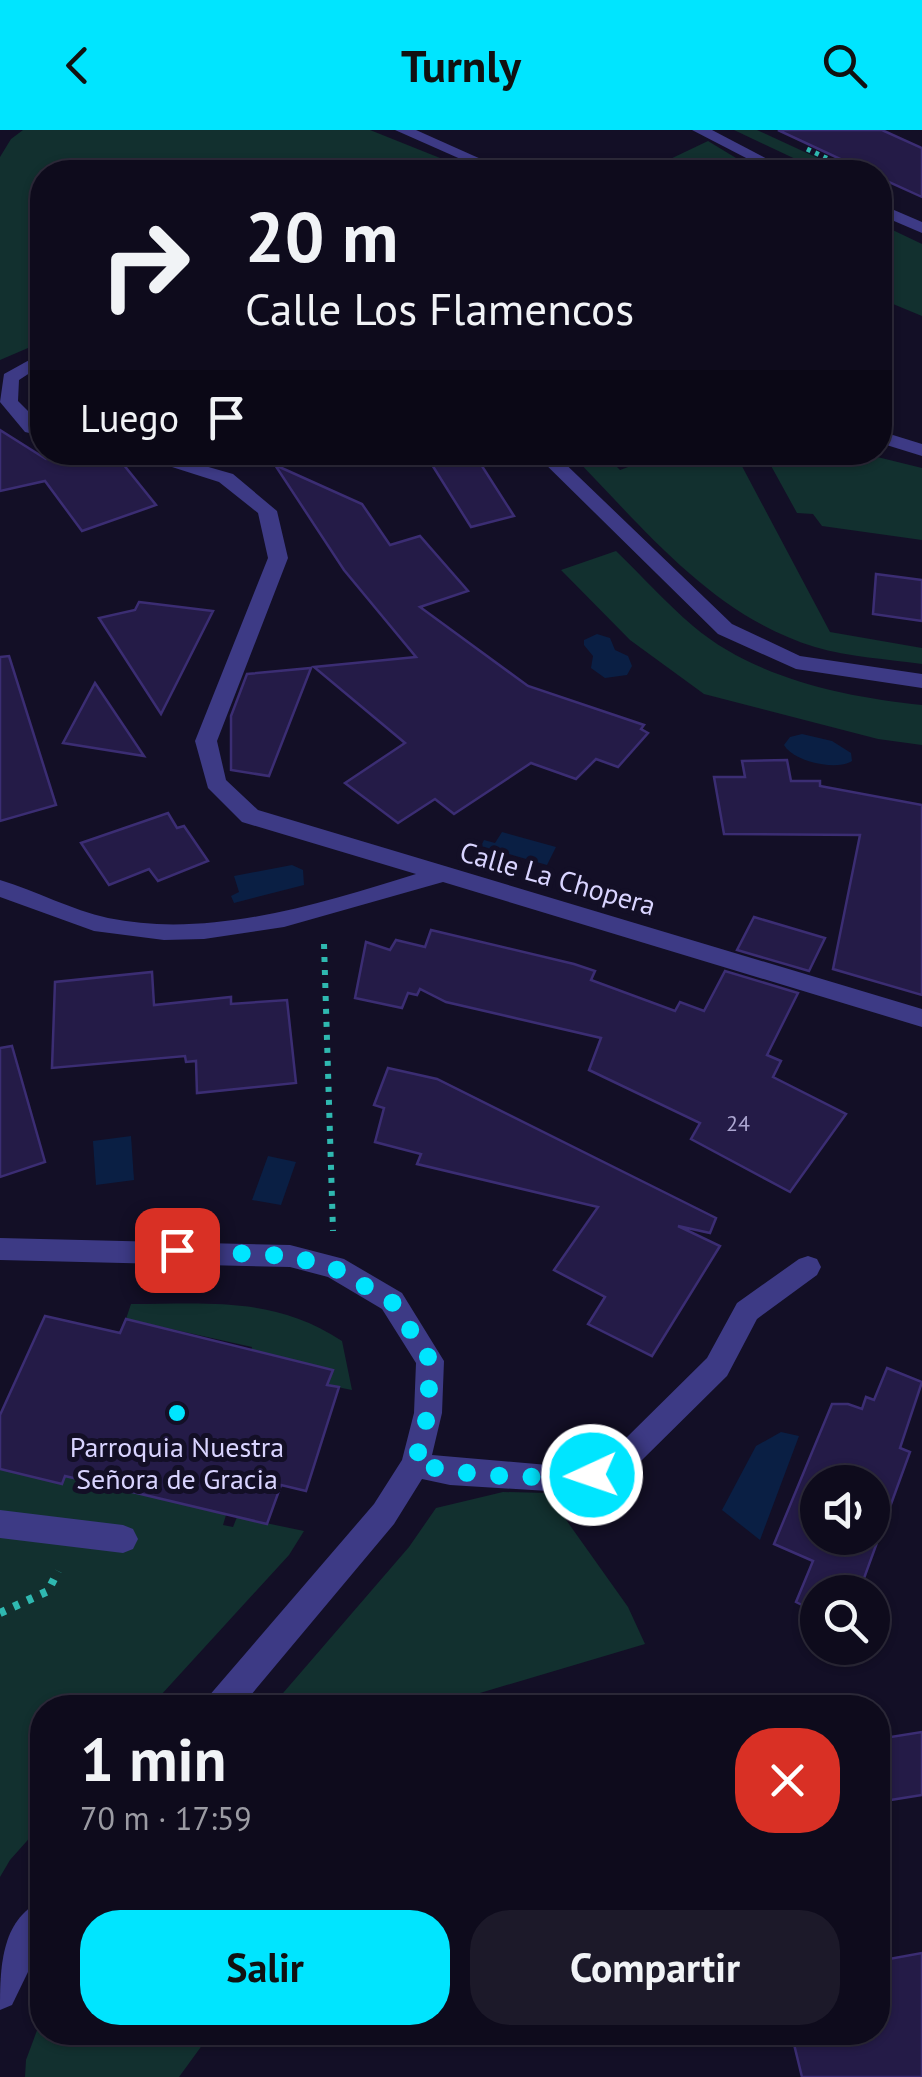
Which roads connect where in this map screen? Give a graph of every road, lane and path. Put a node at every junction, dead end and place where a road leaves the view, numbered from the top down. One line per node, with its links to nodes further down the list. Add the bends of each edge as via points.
1 (403, 130): 3 (street)
2 (700, 130): 4 (street)
3 (474, 160)
4 (760, 160)
5 (892, 215): 6 (street)
6 (922, 228)
7 (30, 366): 8 (street, via 10,378 9,402)
8 (30, 428)
9 (892, 441): 10 (street)
10 (922, 450)
11 (180, 465): 14 (street, via 226,478 267,511 278,558 206,741 216,784 250,816)
12 (556, 465): 13 (street, via 726,629 796,662)
13 (922, 681)
14 (440, 875): 15 (street, Calle La Chopera, via 206,934 120,929); 17 (street, Calle La Chopera)
15 (0, 888)
16 (324, 933): 20 (path)
17 (922, 1018)
18 (0, 1249): 20 (street, via 290,1256)
19 (808, 1267): 21 (street, via 746,1311 717,1368 632,1450 592,1475 528,1477)
20 (334, 1268): 21 (street, via 392,1302 430,1360 428,1413)
21 (415, 1464): 26 (street, via 384,1514)
22 (0, 1524): 23 (street)
23 (76, 1534): 24 (street); 25 (path, via 48,1591)
24 (123, 1539)
25 (0, 1612)
26 (230, 1695)
27 (30, 1932): 28 (street)
28 (0, 1993)

